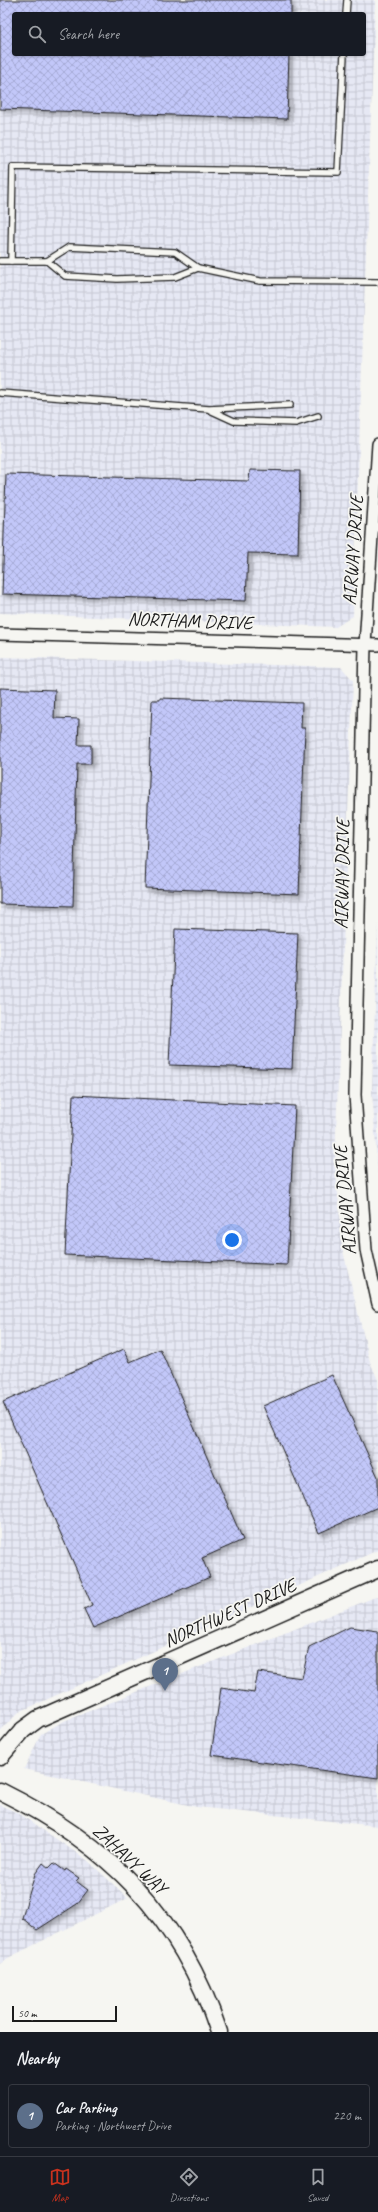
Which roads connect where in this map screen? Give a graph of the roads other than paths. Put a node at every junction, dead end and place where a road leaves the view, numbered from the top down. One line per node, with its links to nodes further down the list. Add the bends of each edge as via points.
1 (347, 0): 2 (lane)
2 (346, 12)
3 (344, 56): 5 (lane, via 338,172 13,167)
4 (0, 261): 5 (lane)
5 (11, 261): 6 (lane)
6 (47, 261): 7 (lane, via 65,276 117,279 175,277); 7 (lane, via 69,247 168,251 175,252)
7 (198, 268): 8 (lane, via 260,281)
8 (378, 282)
9 (0, 393): 11 (lane)
10 (290, 405): 11 (lane)
11 (209, 409): 12 (lane, via 234,421 296,423)
12 (318, 416)
13 (378, 444): 15 (street, AIRWAY DRIVE)
14 (0, 634): 15 (street, NORTHAM DRIVE)
15 (365, 644): 16 (street, NORTHAM DRIVE); 17 (street, AIRWAY DRIVE, via 355,1095 366,1250)
16 (378, 645)
17 (378, 1304)
18 (378, 1569): 19 (street, NORTHWEST DRIVE, via 38,1720 23,1730)
19 (0, 1757)
20 (0, 1791): 21 (street, ZAHAVY WAY, via 71,1832 98,1852 139,1890 178,1940 207,1998)
21 (219, 2032)

